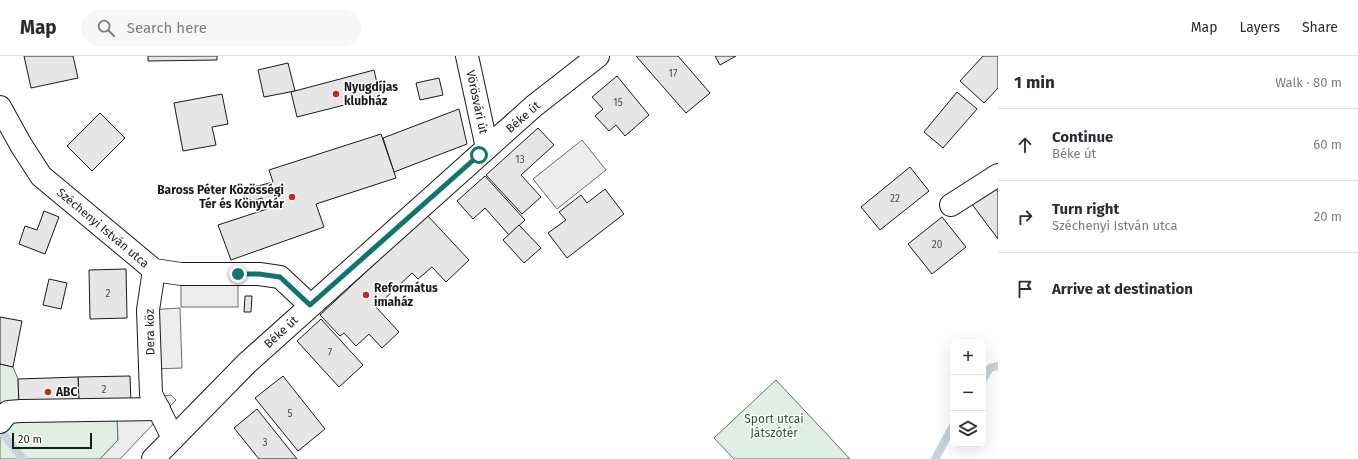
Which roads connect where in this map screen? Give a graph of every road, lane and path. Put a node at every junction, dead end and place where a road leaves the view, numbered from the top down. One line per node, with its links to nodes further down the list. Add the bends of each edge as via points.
1 (466, 56): 4 (street, Vörösvári út)
2 (598, 56): 4 (street, Béke út, via 534,106)
3 (0, 106): 7 (street, Széchenyi István utca, via 41,176)
4 (487, 148): 8 (street, Béke út)
5 (998, 175): 6 (street)
6 (951, 205)
7 (154, 270): 8 (street, Széchenyi István utca, via 181,274 259,274 280,277); 9 (street, Dera köz, via 148,310)
8 (310, 305): 11 (street, Béke út, via 247,363)
9 (155, 401): 10 (street, via 8,412); 11 (street)
10 (1, 420)
11 (173, 438): 12 (street, Béke út)
12 (153, 459)

